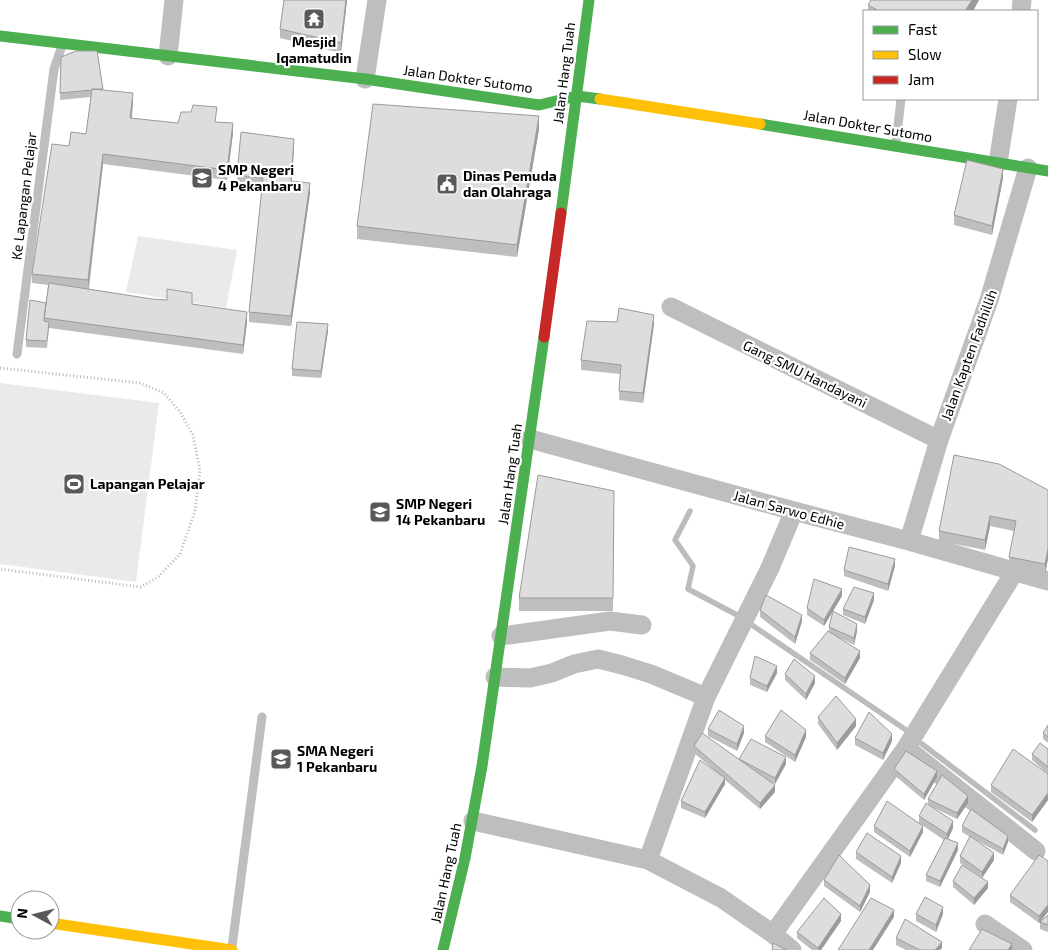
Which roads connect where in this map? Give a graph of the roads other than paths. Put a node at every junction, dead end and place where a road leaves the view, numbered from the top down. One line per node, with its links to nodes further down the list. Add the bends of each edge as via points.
1 (174, 0): 6 (street)
2 (376, 0): 7 (street)
3 (589, 0): 8 (main road, Jalan Hang Tuah)
4 (0, 36): 5 (main road, Jalan Dokter Sutomo)
5 (62, 44): 6 (main road, Jalan Dokter Sutomo); 16 (lane, Ke Lapangan Pelajar, via 54,68)
6 (168, 56): 7 (main road, Jalan Dokter Sutomo)
7 (366, 80): 8 (main road, Jalan Dokter Sutomo, via 538,105)
8 (577, 96): 11 (main road, Jalan Dokter Sutomo); 17 (main road, Jalan Hang Tuah)
9 (901, 100): 11 (lane)
10 (1008, 100): 12 (street)
11 (895, 146): 12 (main road, Jalan Dokter Sutomo)
12 (998, 163): 13 (main road, Jalan Dokter Sutomo)
13 (1028, 168): 14 (main road, Jalan Dokter Sutomo); 18 (street, Jalan Kapten Fadhillih, via 989,300)
14 (1048, 171)
15 (671, 307): 18 (street, Gang SMU Handayani)
16 (17, 354)
17 (530, 439): 19 (street, Jalan Sarwo Edhie); 24 (main road, Jalan Hang Tuah)
18 (939, 440): 20 (street, Jalan Kapten Fadhillih)
19 (794, 511): 20 (street, Jalan Sarwo Edhie); 26 (street, via 770,568)
20 (909, 541): 21 (street, Jalan Sarwo Edhie)
21 (1015, 571): 22 (street, Jalan Sarwo Edhie); 28 (street)
22 (1048, 581)
23 (642, 625): 24 (street, via 610,621)
24 (501, 636): 25 (main road, Jalan Hang Tuah)
25 (495, 677): 26 (street, via 530,678 598,659 651,674); 29 (main road, Jalan Hang Tuah)
26 (706, 697): 31 (street)
27 (262, 717): 35 (lane)
28 (906, 748): 30 (street); 34 (street)
29 (473, 820): 31 (street); 36 (main road, Jalan Hang Tuah)
30 (1036, 850)
31 (648, 860): 34 (street, via 722,898)
32 (60, 924): 35 (main road)
33 (984, 924): 38 (street)
34 (773, 934): 37 (street)
35 (232, 950)
36 (444, 950)
37 (792, 950)
38 (1023, 950)

